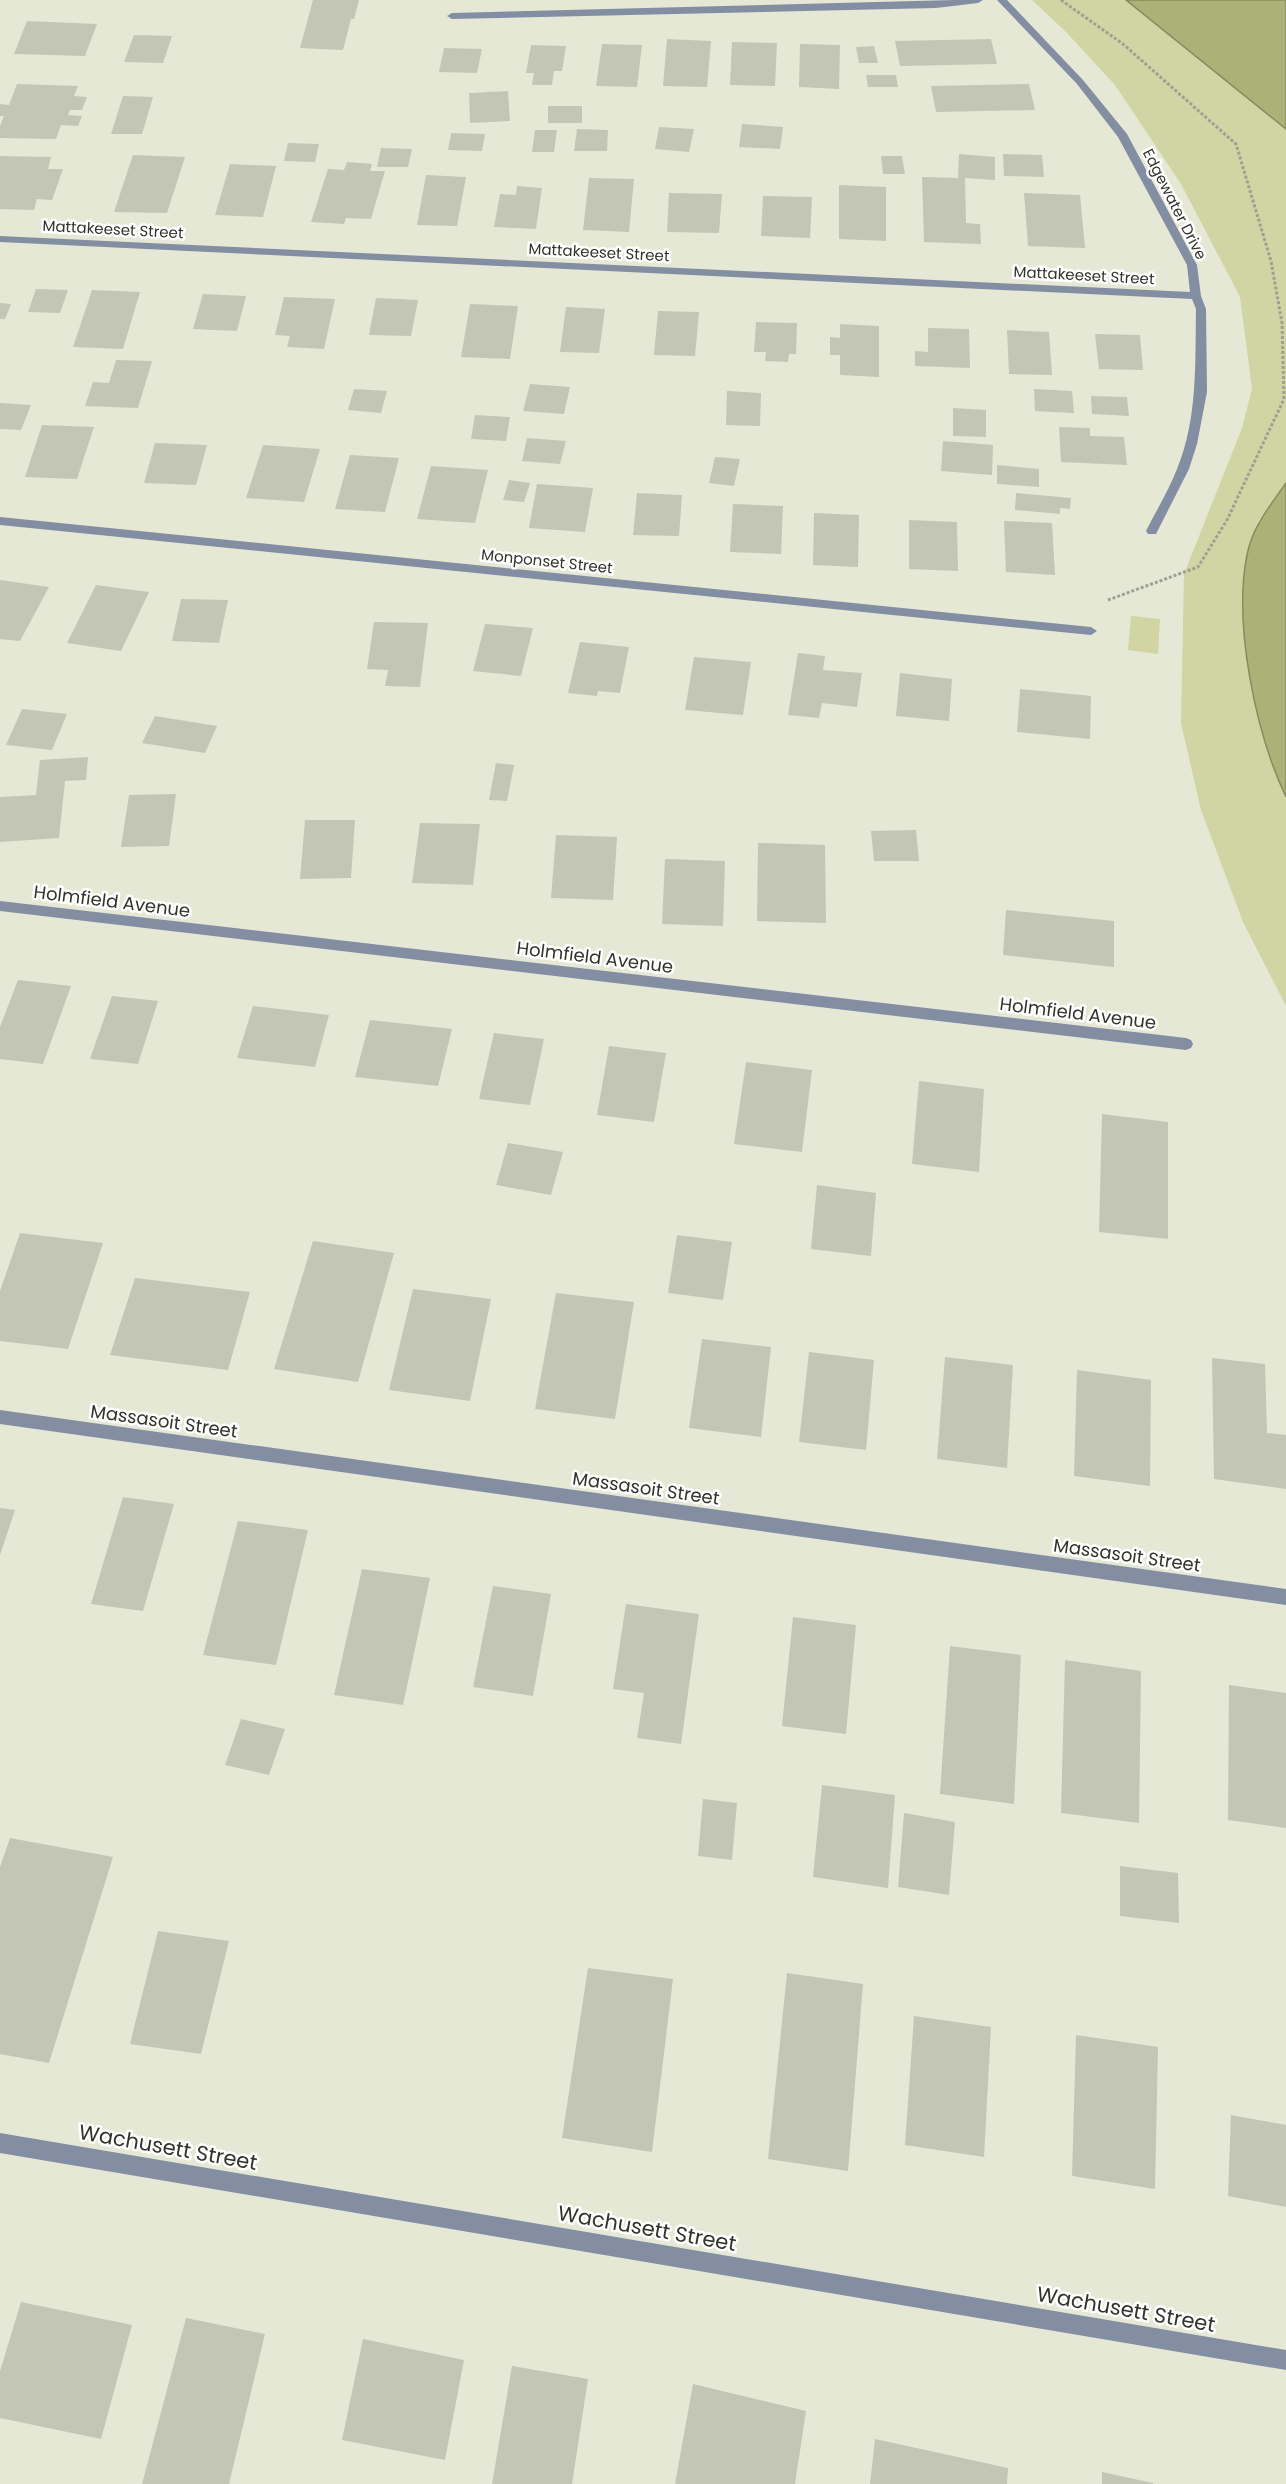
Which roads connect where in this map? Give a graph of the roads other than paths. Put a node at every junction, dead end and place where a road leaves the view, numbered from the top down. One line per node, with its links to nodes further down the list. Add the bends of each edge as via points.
1 (978, 0): 3 (street, via 936,5)
2 (1002, 0): 5 (street, Edgewater Drive, via 1080,82 1123,136 1191,265)
3 (452, 16)
4 (0, 239): 5 (street, Mattakeeset Street)
5 (1196, 296): 7 (street, Edgewater Drive, via 1201,309 1201,392 1183,469)
6 (0, 520): 8 (street, Monponset Street)
7 (1152, 531)
8 (1090, 631)
9 (0, 906): 10 (street, Holmfield Avenue)
10 (1186, 1044)
11 (0, 1417): 12 (street, Massasoit Street)
12 (1286, 1597)
13 (0, 2143): 14 (street, Wachusett Street)
14 (1286, 2360)

